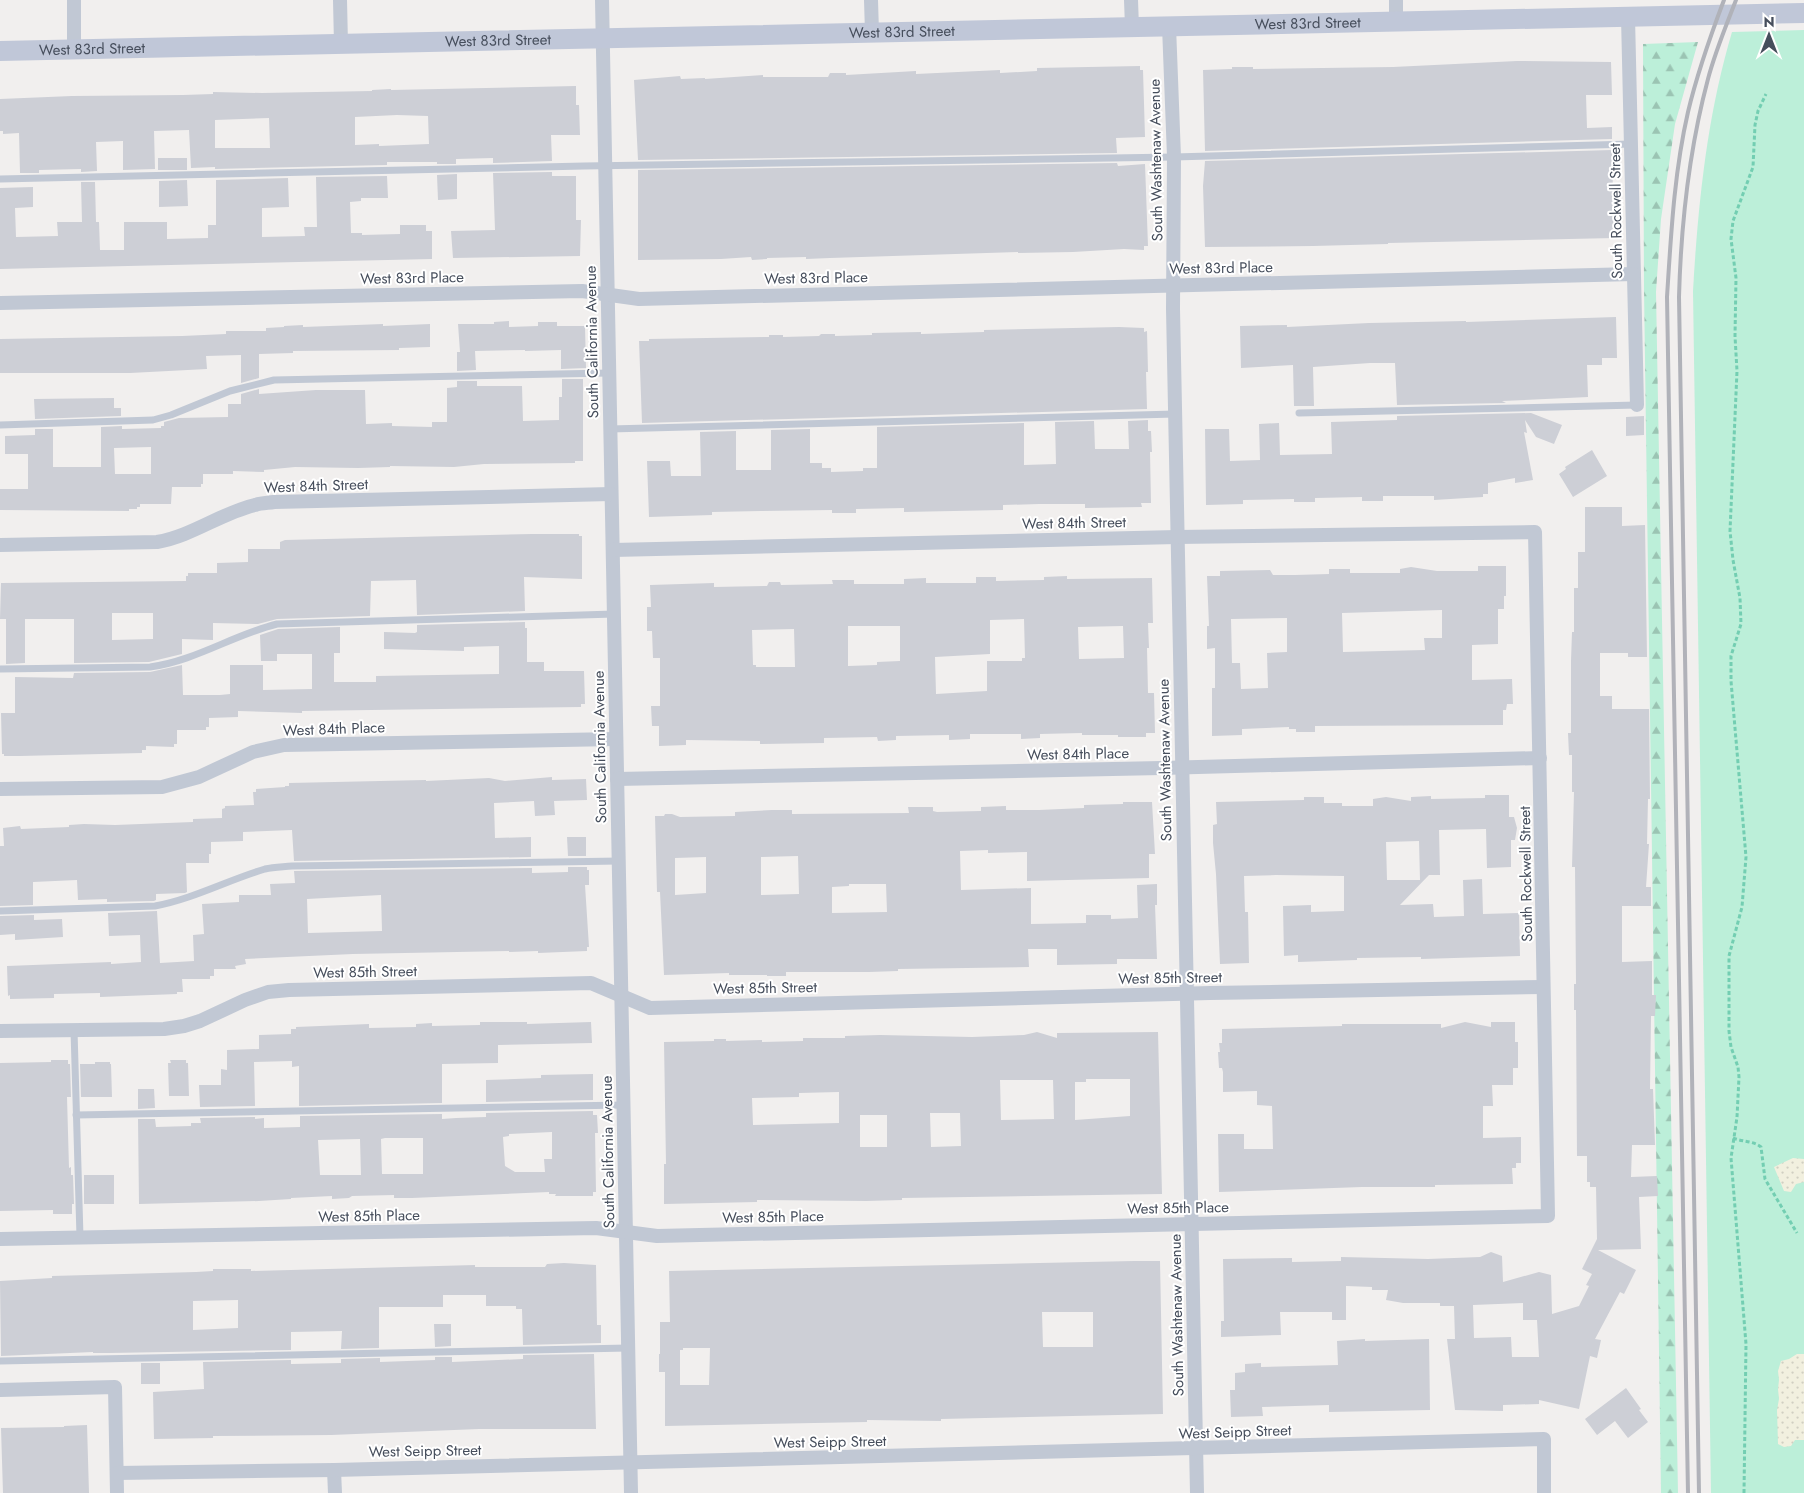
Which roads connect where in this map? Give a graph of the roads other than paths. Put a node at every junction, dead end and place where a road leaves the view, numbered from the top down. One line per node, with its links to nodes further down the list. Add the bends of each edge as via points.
1 (74, 0): 15 (street)
2 (340, 0): 14 (street)
3 (602, 0): 13 (street, South California Avenue)
4 (871, 0): 12 (street)
5 (1132, 0): 11 (street)
6 (1396, 0): 9 (street)
7 (1804, 13): 8 (street, West 83rd Street)
8 (1628, 17): 9 (street, West 83rd Street); 17 (street, South Rockwell Street)
9 (1396, 21): 10 (street, West 83rd Street)
10 (1169, 26): 11 (street, West 83rd Street); 18 (street, South Washtenaw Avenue)
11 (1132, 27): 12 (street, West 83rd Street)
12 (872, 32): 13 (street, West 83rd Street)
13 (602, 38): 14 (street, West 83rd Street); 19 (street, South California Avenue)
14 (340, 44): 15 (street, West 83rd Street)
15 (74, 50): 16 (street, West 83rd Street)
16 (0, 51)
17 (1631, 144): 18 (lane); 21 (street, South Rockwell Street)
18 (1174, 157): 19 (lane); 22 (street, South Washtenaw Avenue)
19 (605, 166): 20 (lane); 23 (street, South California Avenue)
20 (0, 179)
21 (1634, 274): 22 (street, West 83rd Place); 26 (street, South Rockwell Street)
22 (1173, 285): 23 (street, West 83rd Place, via 639,299); 28 (street, South Washtenaw Avenue)
23 (608, 294): 24 (street, West 83rd Place, via 582,290); 25 (street, South California Avenue)
24 (0, 304)
25 (609, 374): 29 (lane, via 274,380 230,391 171,416 153,420); 30 (street, South California Avenue)
26 (1637, 405): 27 (lane)
27 (1299, 413)
28 (1175, 414): 30 (lane); 33 (street, South Washtenaw Avenue)
29 (0, 425)
30 (610, 429): 31 (street, South California Avenue)
31 (611, 494): 34 (street, West 84th Street, via 274,502 256,504 173,539 157,542); 35 (street, South California Avenue)
32 (1535, 532): 33 (street, West 84th Street); 39 (street, South Rockwell Street)
33 (1177, 537): 35 (street, West 84th Street); 40 (street, South Washtenaw Avenue)
34 (0, 545)
35 (613, 550): 36 (street, South California Avenue)
36 (614, 614): 37 (lane, via 277,624 169,664); 38 (street, South California Avenue)
37 (0, 670)
38 (616, 739): 41 (street, South California Avenue); 42 (street, West 84th Place, via 284,745 252,752 199,777 162,787)
39 (1540, 758): 40 (street, West 84th Place); 45 (street, South Rockwell Street)
40 (1182, 768): 41 (street, West 84th Place); 46 (street, South Washtenaw Avenue)
41 (617, 780): 43 (street, South California Avenue)
42 (0, 789)
43 (619, 861): 44 (lane, via 292,866 267,869 155,906); 47 (street, South California Avenue)
44 (0, 911)
45 (1543, 987): 46 (street, West 85th Street); 52 (street, South Rockwell Street)
46 (1186, 994): 47 (street, West 85th Street, via 650,1008); 53 (street, South Washtenaw Avenue)
47 (621, 995): 48 (street, West 85th Street, via 591,983 289,990 268,992 184,1026); 50 (street, South California Avenue)
48 (74, 1030): 49 (street, West 85th Street); 51 (lane)
49 (0, 1031)
50 (624, 1104): 51 (lane); 54 (street, South California Avenue)
51 (76, 1115): 55 (lane)
52 (1548, 1216): 53 (street, West 85th Place)
53 (1191, 1224): 54 (street, West 85th Place, via 657,1236); 60 (street, South Washtenaw Avenue)
54 (626, 1232): 55 (street, West 85th Place, via 596,1228); 57 (street, South California Avenue)
55 (80, 1237): 56 (street, West 85th Place)
56 (0, 1239)
57 (628, 1348): 58 (lane); 61 (street, South California Avenue)
58 (0, 1361)
59 (0, 1390): 63 (street, via 115,1387)
60 (1196, 1449): 61 (street, West Seipp Street); 67 (street, South Washtenaw Avenue); 68 (street, West Seipp Street, via 1544,1440)
61 (630, 1463): 62 (street, West Seipp Street); 66 (street, South California Avenue)
62 (334, 1470): 63 (street, West Seipp Street); 65 (street)
63 (117, 1473): 64 (street)
64 (117, 1493)
65 (335, 1493)
66 (631, 1493)
67 (1197, 1493)
68 (1544, 1493)

